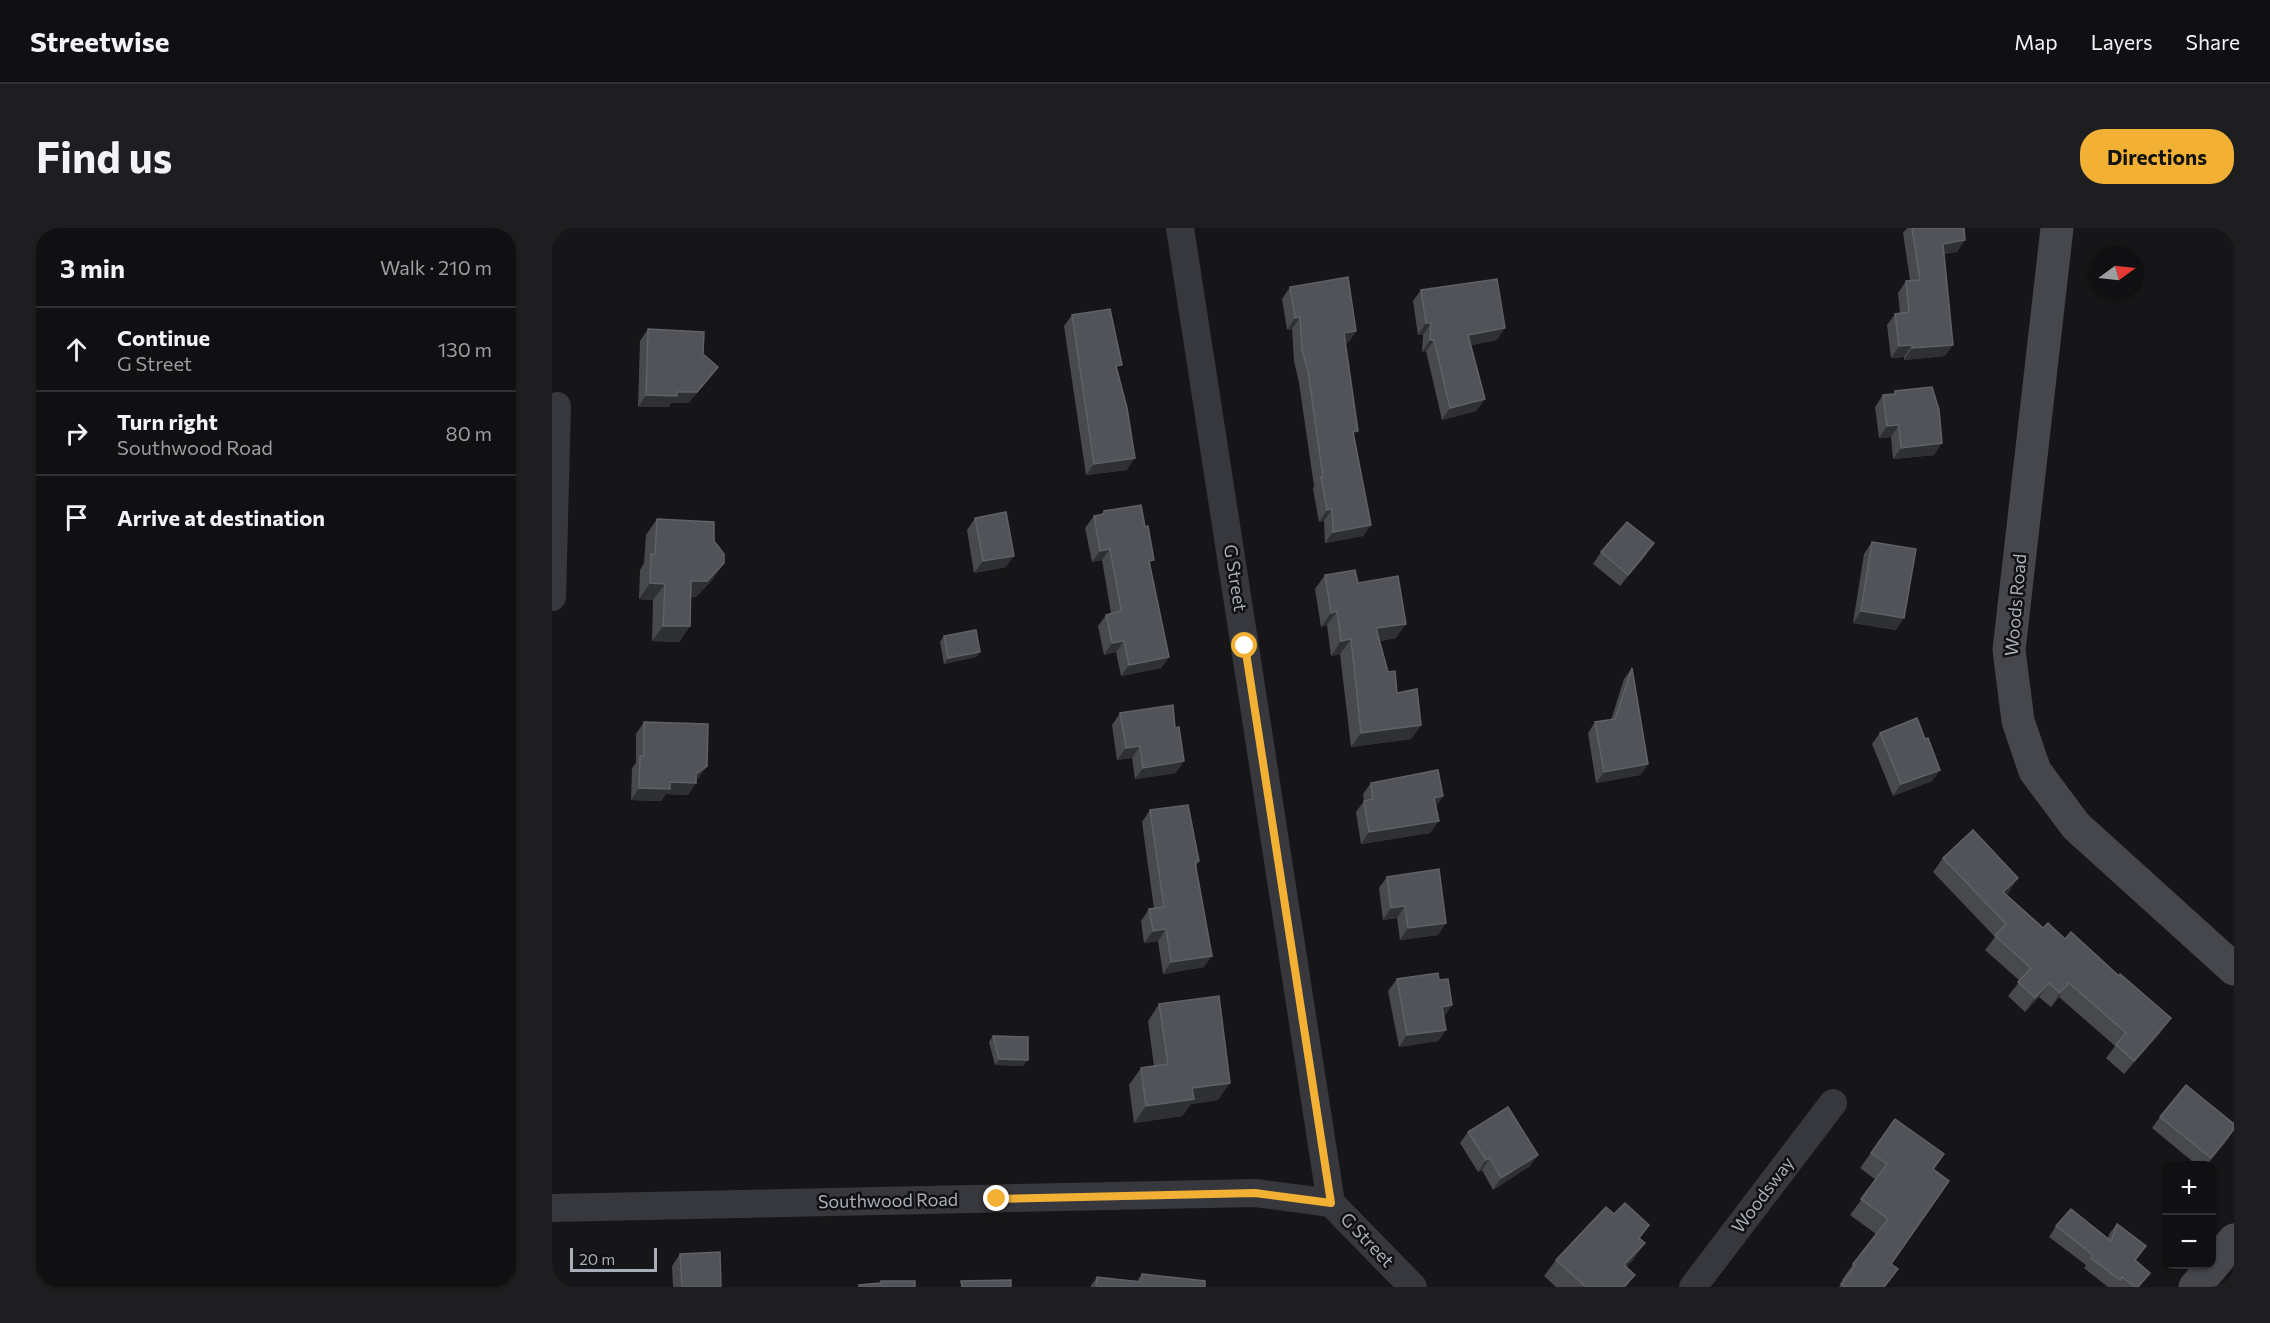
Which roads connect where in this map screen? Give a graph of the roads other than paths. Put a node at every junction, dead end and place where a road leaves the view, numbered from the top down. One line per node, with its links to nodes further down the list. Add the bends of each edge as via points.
1 (1180, 228): 7 (street, G Street)
2 (2057, 228): 5 (street, Woods Road, via 2009,650 2018,722 2035,771 2076,826)
3 (557, 406): 4 (street)
4 (552, 597)
5 (2234, 969)
6 (1833, 1103): 11 (street, Woodsway)
7 (1331, 1203): 8 (street, Southwood Road, via 1255,1193); 10 (street, G Street)
8 (552, 1208)
9 (2234, 1240): 12 (street)
10 (1413, 1287)
11 (1693, 1287)
12 (2195, 1287)

